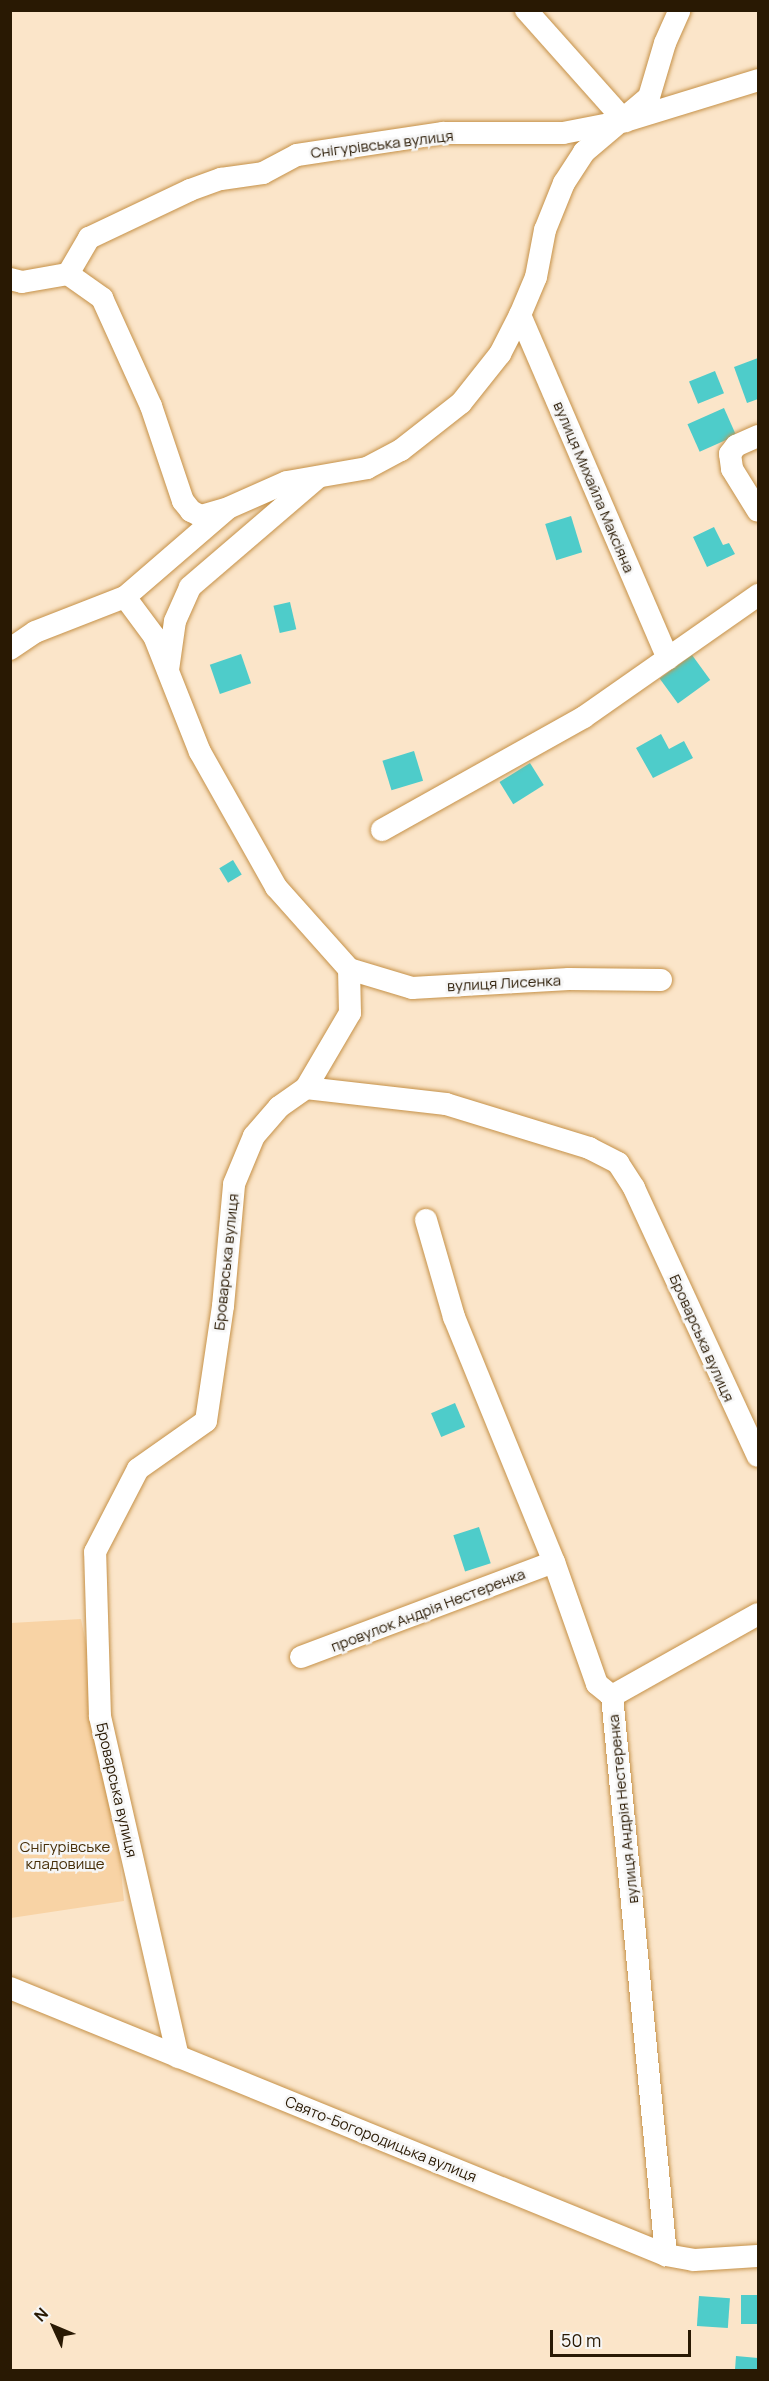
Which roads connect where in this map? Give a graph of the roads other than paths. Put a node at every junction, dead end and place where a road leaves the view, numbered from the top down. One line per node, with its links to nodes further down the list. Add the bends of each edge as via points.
1 (526, 10): 4 (street)
2 (680, 10): 4 (street, via 665,43 649,97)
3 (759, 80): 4 (street)
4 (625, 121): 5 (street, Снігурівська вулиця, via 563,133 443,133 297,155 263,173 221,179 190,190 90,238); 7 (street, via 584,152 564,183 545,230 536,277)
5 (68, 274): 6 (street, via 22,282); 10 (street, via 102,298 151,406 183,501 190,511 201,516)
6 (10, 279)
7 (520, 315): 9 (street, via 500,354 461,403 429,430 367,468); 15 (street, вулиця Михайла Максіяна)
8 (759, 436): 11 (street, via 736,446 730,454 732,469)
9 (318, 477): 10 (street, via 288,483); 16 (street, via 190,587 175,621)
10 (228, 508): 13 (street)
11 (759, 511)
12 (759, 595): 15 (street)
13 (125, 597): 14 (street, via 35,632); 16 (street, via 154,636)
14 (10, 649)
15 (668, 659): 17 (street, via 584,717)
16 (168, 672): 18 (street, via 200,752 276,887)
17 (382, 830)
18 (349, 969): 19 (street, вулиця Лисенка, via 412,988 569,979); 20 (street, via 350,1013)
19 (661, 980)
20 (306, 1088): 22 (street, Броварська вулиця, via 446,1104 589,1148 618,1163 634,1188); 28 (street, Броварська вулиця, via 279,1107 254,1136 234,1184 223,1306 206,1421 138,1469 95,1552 100,1717)
21 (426, 1220): 23 (street, вулиця Андрія Нестеренка, via 454,1317)
22 (759, 1456)
23 (554, 1562): 25 (street, провулок Андрія Нестеренка); 26 (street, вулиця Андрія Нестеренка, via 597,1684)
24 (759, 1614): 26 (street)
25 (301, 1657)
26 (612, 1696): 29 (street, вулиця Андрія Нестеренка)
27 (10, 1988): 28 (street, Свято-Богородицька вулиця)
28 (178, 2057): 29 (street, Свято-Богородицька вулиця)
29 (666, 2255): 30 (street, Свято-Богородицька вулиця, via 694,2260)
30 (759, 2256)

